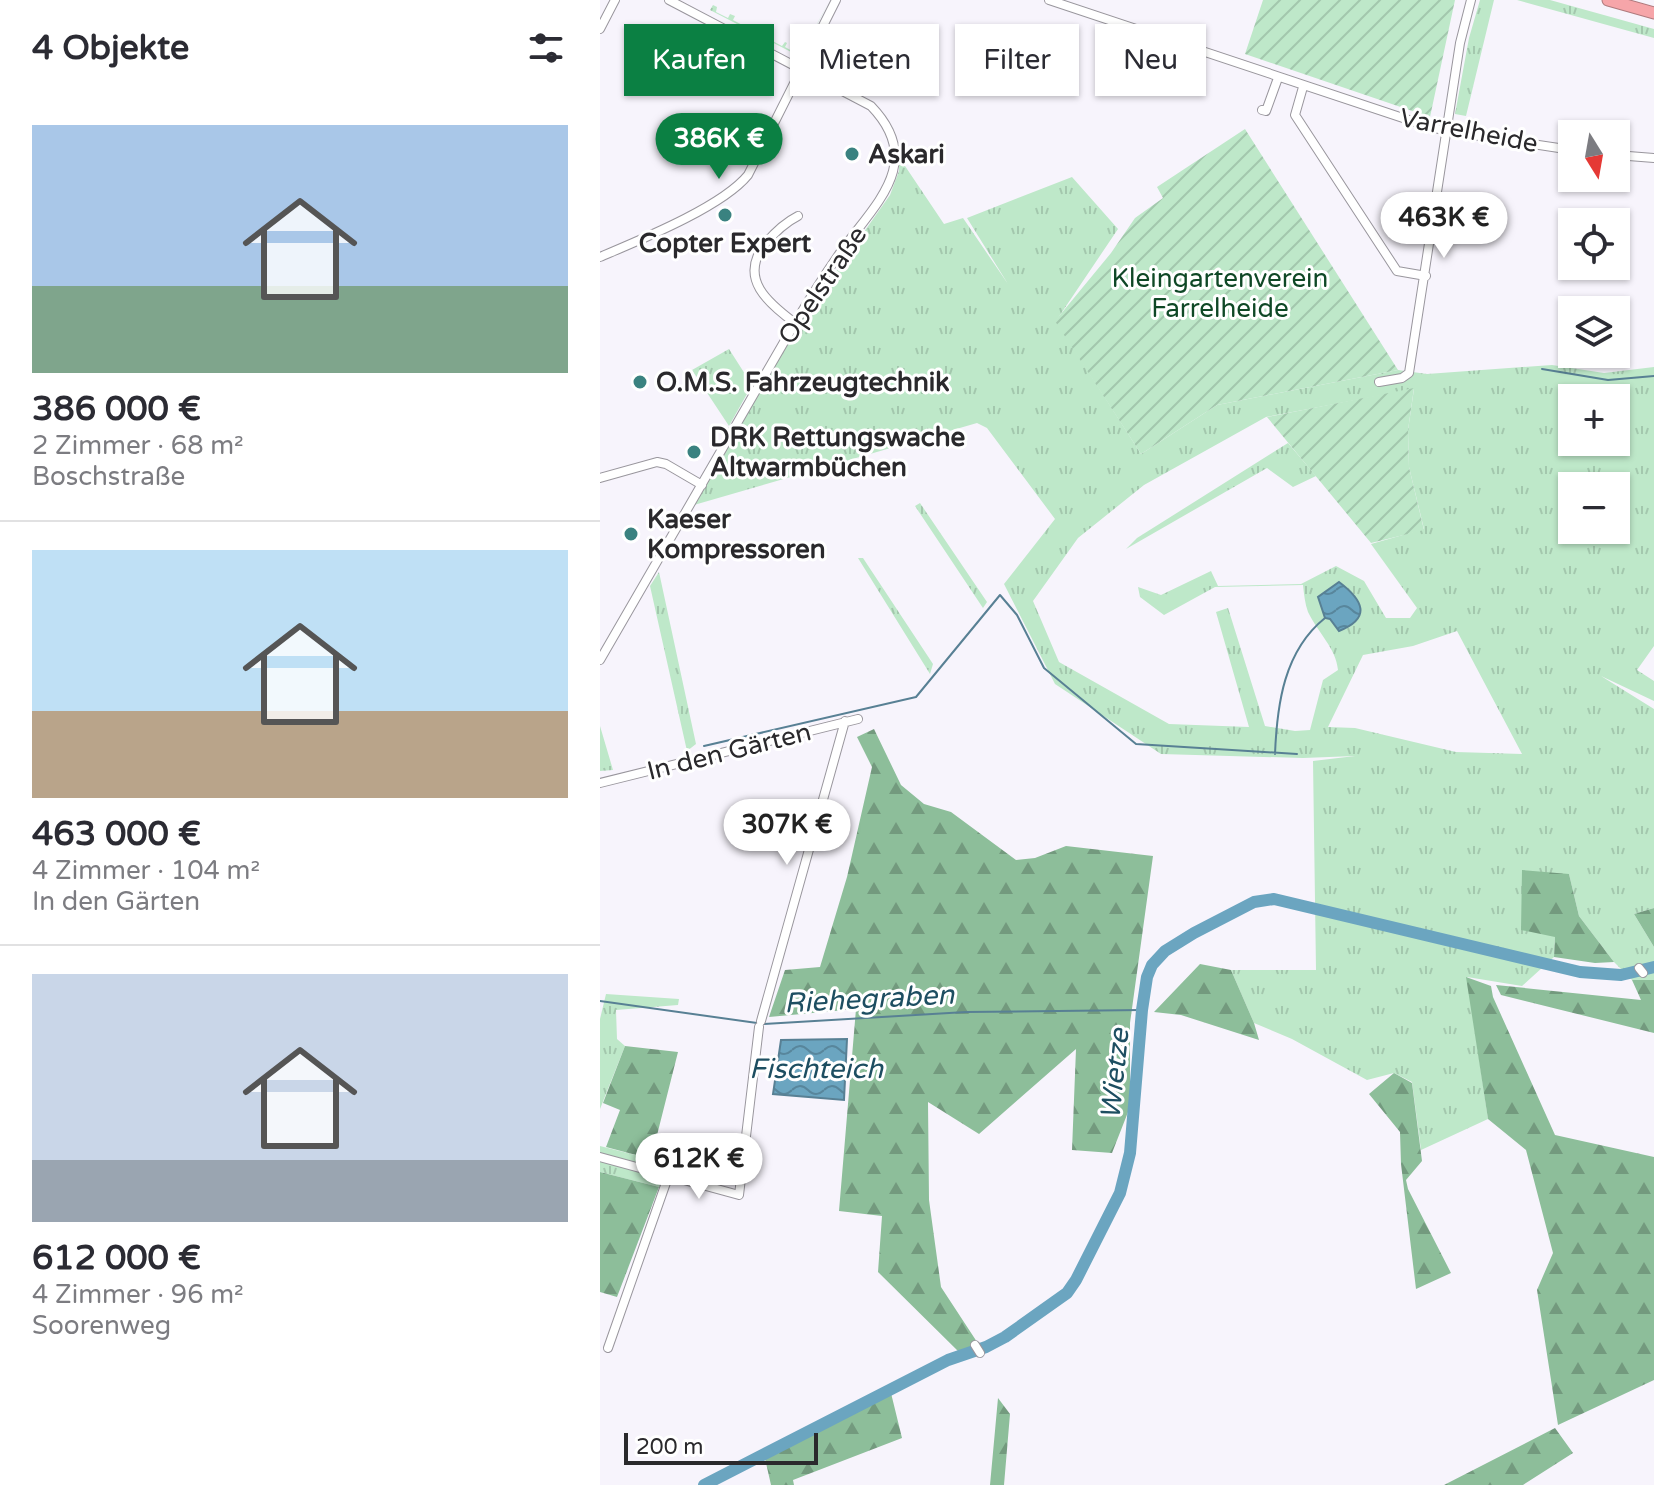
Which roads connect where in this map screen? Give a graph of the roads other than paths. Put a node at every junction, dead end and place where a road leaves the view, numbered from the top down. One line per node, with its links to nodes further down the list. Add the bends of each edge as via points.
1 (615, 0): 9 (street)
2 (669, 0): 10 (street, Opelstraße)
3 (836, 0): 8 (street)
4 (1049, 0): 11 (street, Varrelheide)
5 (1471, 0): 16 (street)
6 (1608, 0): 7 (highway)
7 (1654, 13)
8 (823, 24)
9 (600, 29)
10 (790, 61)
11 (1278, 78): 12 (street, Varrelheide); 15 (street, via 1266,111)
12 (1303, 87): 16 (street, Varrelheide); 22 (street, via 1295,115 1397,271)
13 (790, 89): 21 (street, via 737,189)
14 (853, 96): 23 (street, Opelstraße, via 871,106 889,131 896,160 888,189)
15 (1262, 110)
16 (1446, 131): 17 (street, Varrelheide); 22 (street)
17 (1558, 148)
18 (1630, 156): 19 (street)
19 (1654, 158)
20 (798, 216): 23 (street, via 768,240 753,269 772,305)
21 (601, 255)
22 (1426, 276): 24 (street, via 1409,373)
23 (795, 323): 26 (street, Opelstraße)
24 (1379, 382)
25 (600, 478): 26 (street, via 657,462)
26 (702, 485): 27 (street, Opelstraße)
27 (604, 645): 28 (street, Opelstraße)
28 (600, 660)
29 (858, 719): 30 (street, In den Gärten)
30 (845, 721): 31 (street, In den Gärten); 33 (street, via 760,1024 739,1195)
31 (600, 783)
32 (600, 1157): 33 (street)
33 (668, 1177): 34 (street)
34 (608, 1348)

